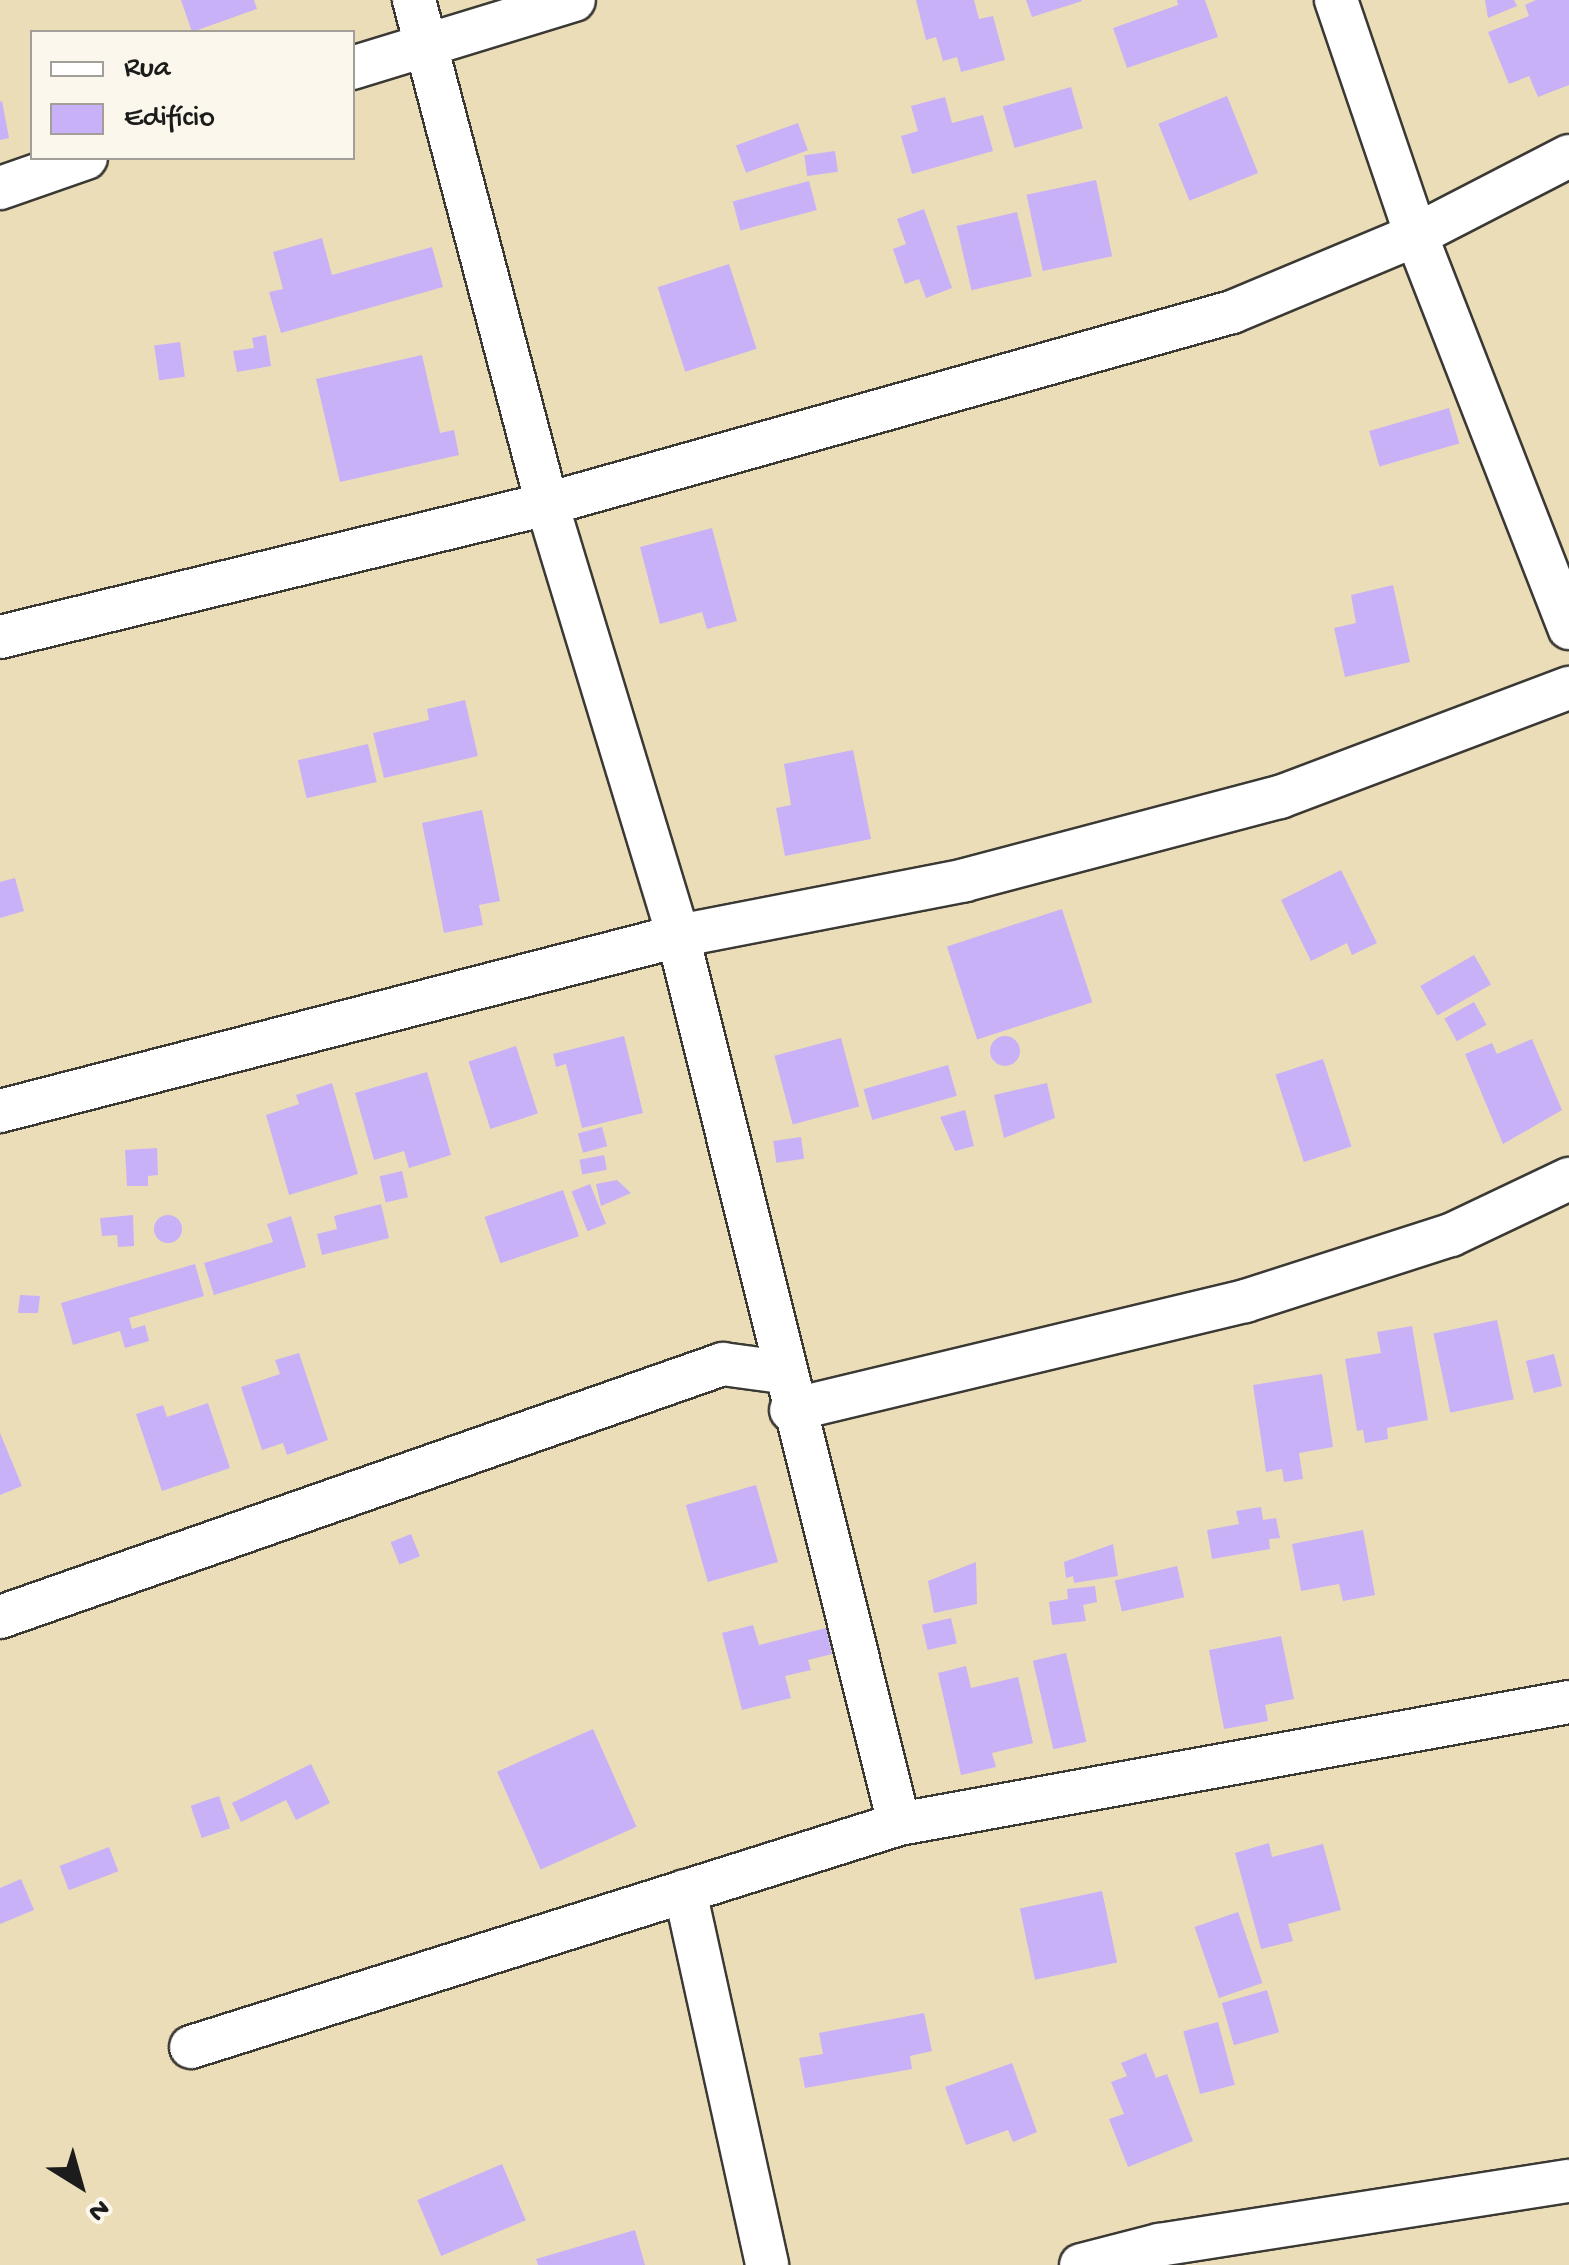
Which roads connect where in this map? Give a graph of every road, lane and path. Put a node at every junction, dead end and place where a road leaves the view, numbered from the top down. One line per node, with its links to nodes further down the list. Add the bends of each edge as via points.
1 (414, 0): 4 (street)
2 (574, 0): 4 (street)
3 (1336, 0): 9 (street)
4 (429, 43): 5 (street); 10 (street)
5 (355, 67)
6 (1569, 156): 9 (street)
7 (80, 160): 8 (street)
8 (0, 188)
9 (1416, 235): 10 (street, via 1232,312); 11 (street)
10 (546, 504): 12 (street); 14 (street)
11 (1569, 628)
12 (0, 637)
13 (1569, 688): 14 (street, via 1280,797 965,880)
14 (678, 936): 15 (street); 17 (street)
15 (0, 1111)
16 (1569, 1179): 19 (street, via 1450,1235 1245,1301)
17 (767, 1308): 18 (street); 19 (street)
18 (723, 1364): 19 (street); 20 (street)
19 (787, 1391): 22 (street)
20 (0, 1616)
21 (1569, 1702): 22 (street)
22 (899, 1824): 23 (street)
23 (685, 1891): 24 (street); 26 (street)
24 (191, 2047)
25 (1569, 2182): 27 (street, via 1159,2245)
26 (767, 2265)
27 (1081, 2265)

